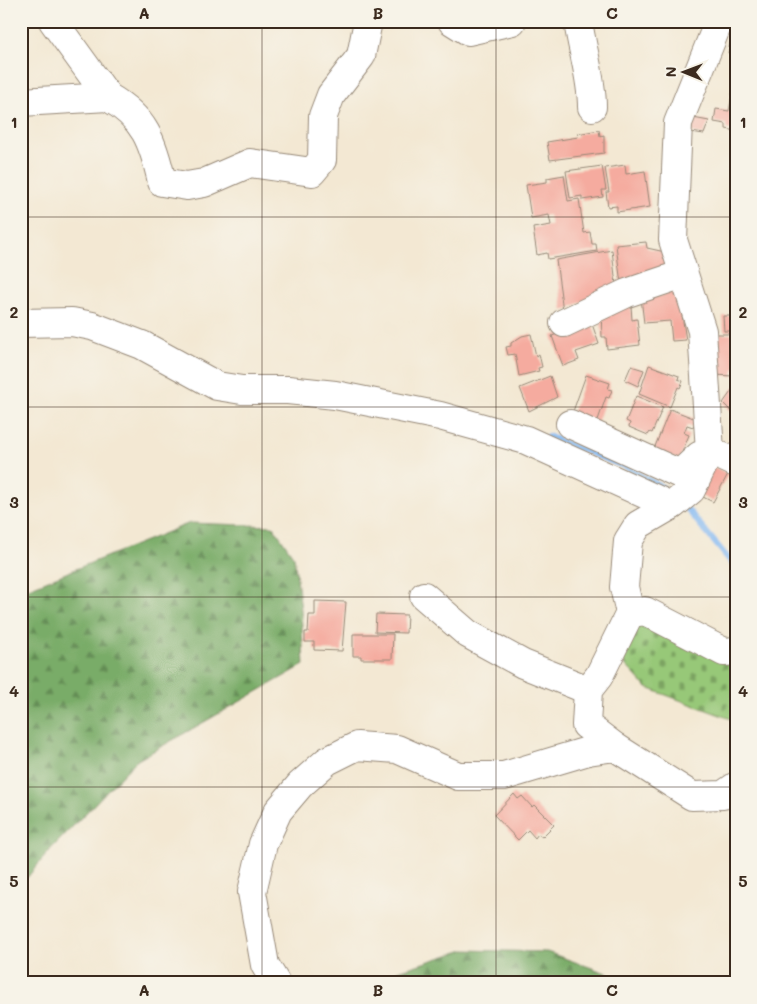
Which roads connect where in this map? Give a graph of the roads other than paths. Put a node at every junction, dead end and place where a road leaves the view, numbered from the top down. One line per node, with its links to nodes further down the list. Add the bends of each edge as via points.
1 (53, 21): 7 (street)
2 (368, 21): 7 (street, via 361,56 331,95 323,116 322,160 312,172 250,163 204,183 187,186 162,182 154,147 141,125 127,108)
3 (452, 21): 4 (street, via 468,31)
4 (512, 21)
5 (578, 21): 9 (street, via 582,51 592,85)
6 (718, 21): 10 (street, via 678,123 673,240)
7 (108, 97): 8 (street)
8 (21, 102)
9 (592, 107)
10 (683, 274): 12 (street, via 627,293); 14 (street, via 702,331)
11 (21, 323): 16 (street, via 72,322 92,326 142,345 217,386 335,395 459,421 526,440)
12 (564, 323)
13 (570, 424): 14 (street, via 680,474 699,456)
14 (708, 455): 15 (street); 16 (street)
15 (736, 463)
16 (679, 500): 18 (street, via 638,525 628,541 624,587)
17 (424, 596): 20 (street, via 468,634 523,664)
18 (630, 613): 19 (street, via 645,612 724,652); 20 (street, via 599,676)
19 (736, 651)
20 (588, 690): 21 (street, via 586,725)
21 (615, 748): 22 (street, via 692,796 722,795); 23 (street, via 588,751 504,776 458,776 390,748 357,746 327,760 278,811 264,844 252,892 265,965)
22 (736, 786)
23 (276, 983)

